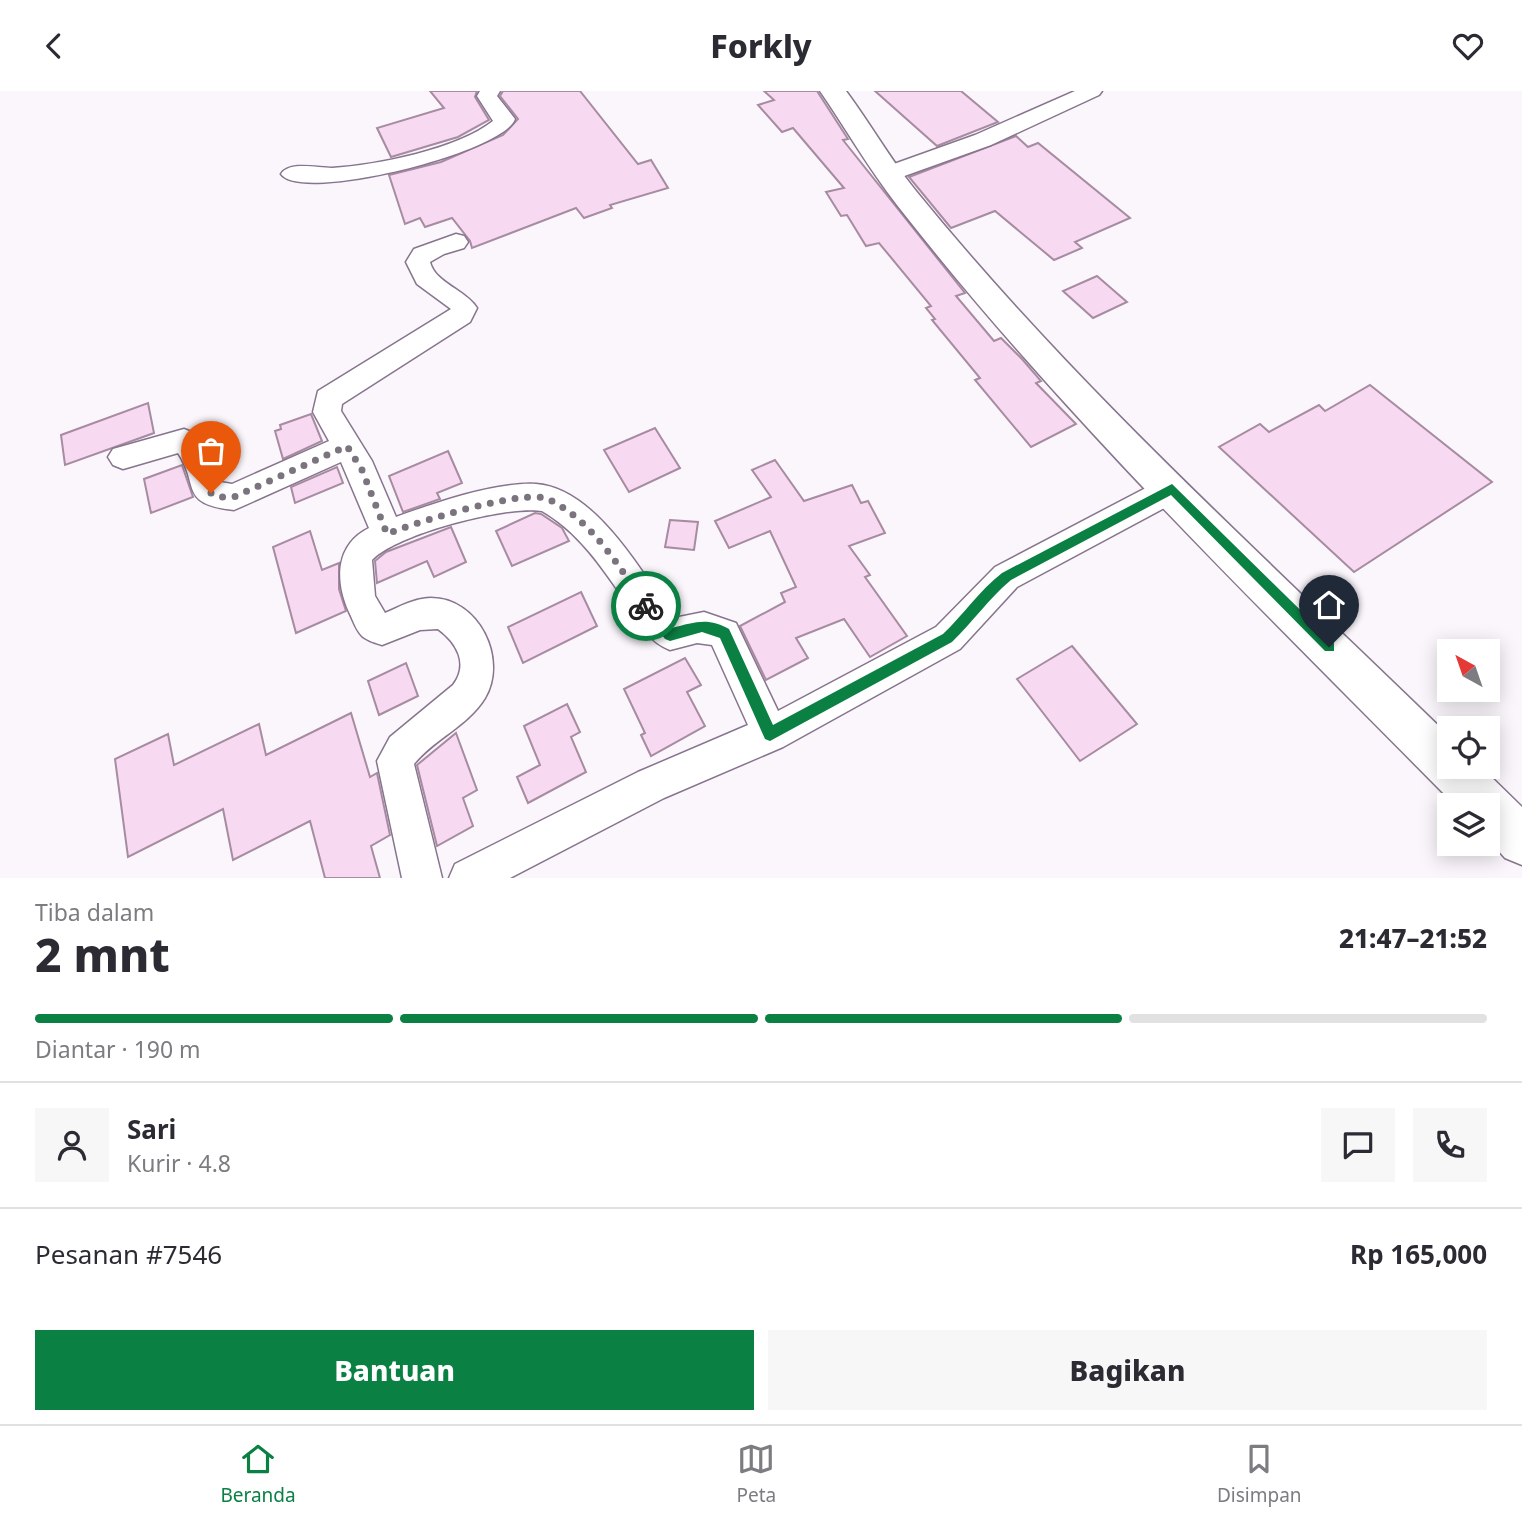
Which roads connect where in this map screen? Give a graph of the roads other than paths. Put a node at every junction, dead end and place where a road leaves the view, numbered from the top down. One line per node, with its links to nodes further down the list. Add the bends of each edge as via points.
1 (490, 91): 4 (street, via 488,96 503,123 467,143 369,171)
2 (833, 91): 5 (street)
3 (1092, 91): 5 (street, via 983,140)
4 (292, 174)
5 (888, 174): 9 (street, via 1036,344)
6 (456, 242): 7 (street, via 420,255 416,262 427,281 461,303 461,315 328,400 327,412)
7 (347, 446): 8 (street, via 234,497 218,497 205,489 184,440); 10 (street, via 362,470)
8 (123, 457)
9 (1172, 489): 11 (street, via 1006,577 985,593 948,638); 12 (street)
10 (387, 534): 11 (street, via 531,495 548,499 603,545 664,631 670,635 702,626 724,634); 15 (street, via 358,555 355,569 366,620 382,630 425,613 437,613 458,625 470,639 478,670 475,683 452,709 400,749 395,761)
11 (770, 734): 16 (street, via 652,785)
12 (1474, 793)
13 (1500, 819): 14 (street)
14 (1522, 841)
15 (422, 878)
16 (469, 878)

